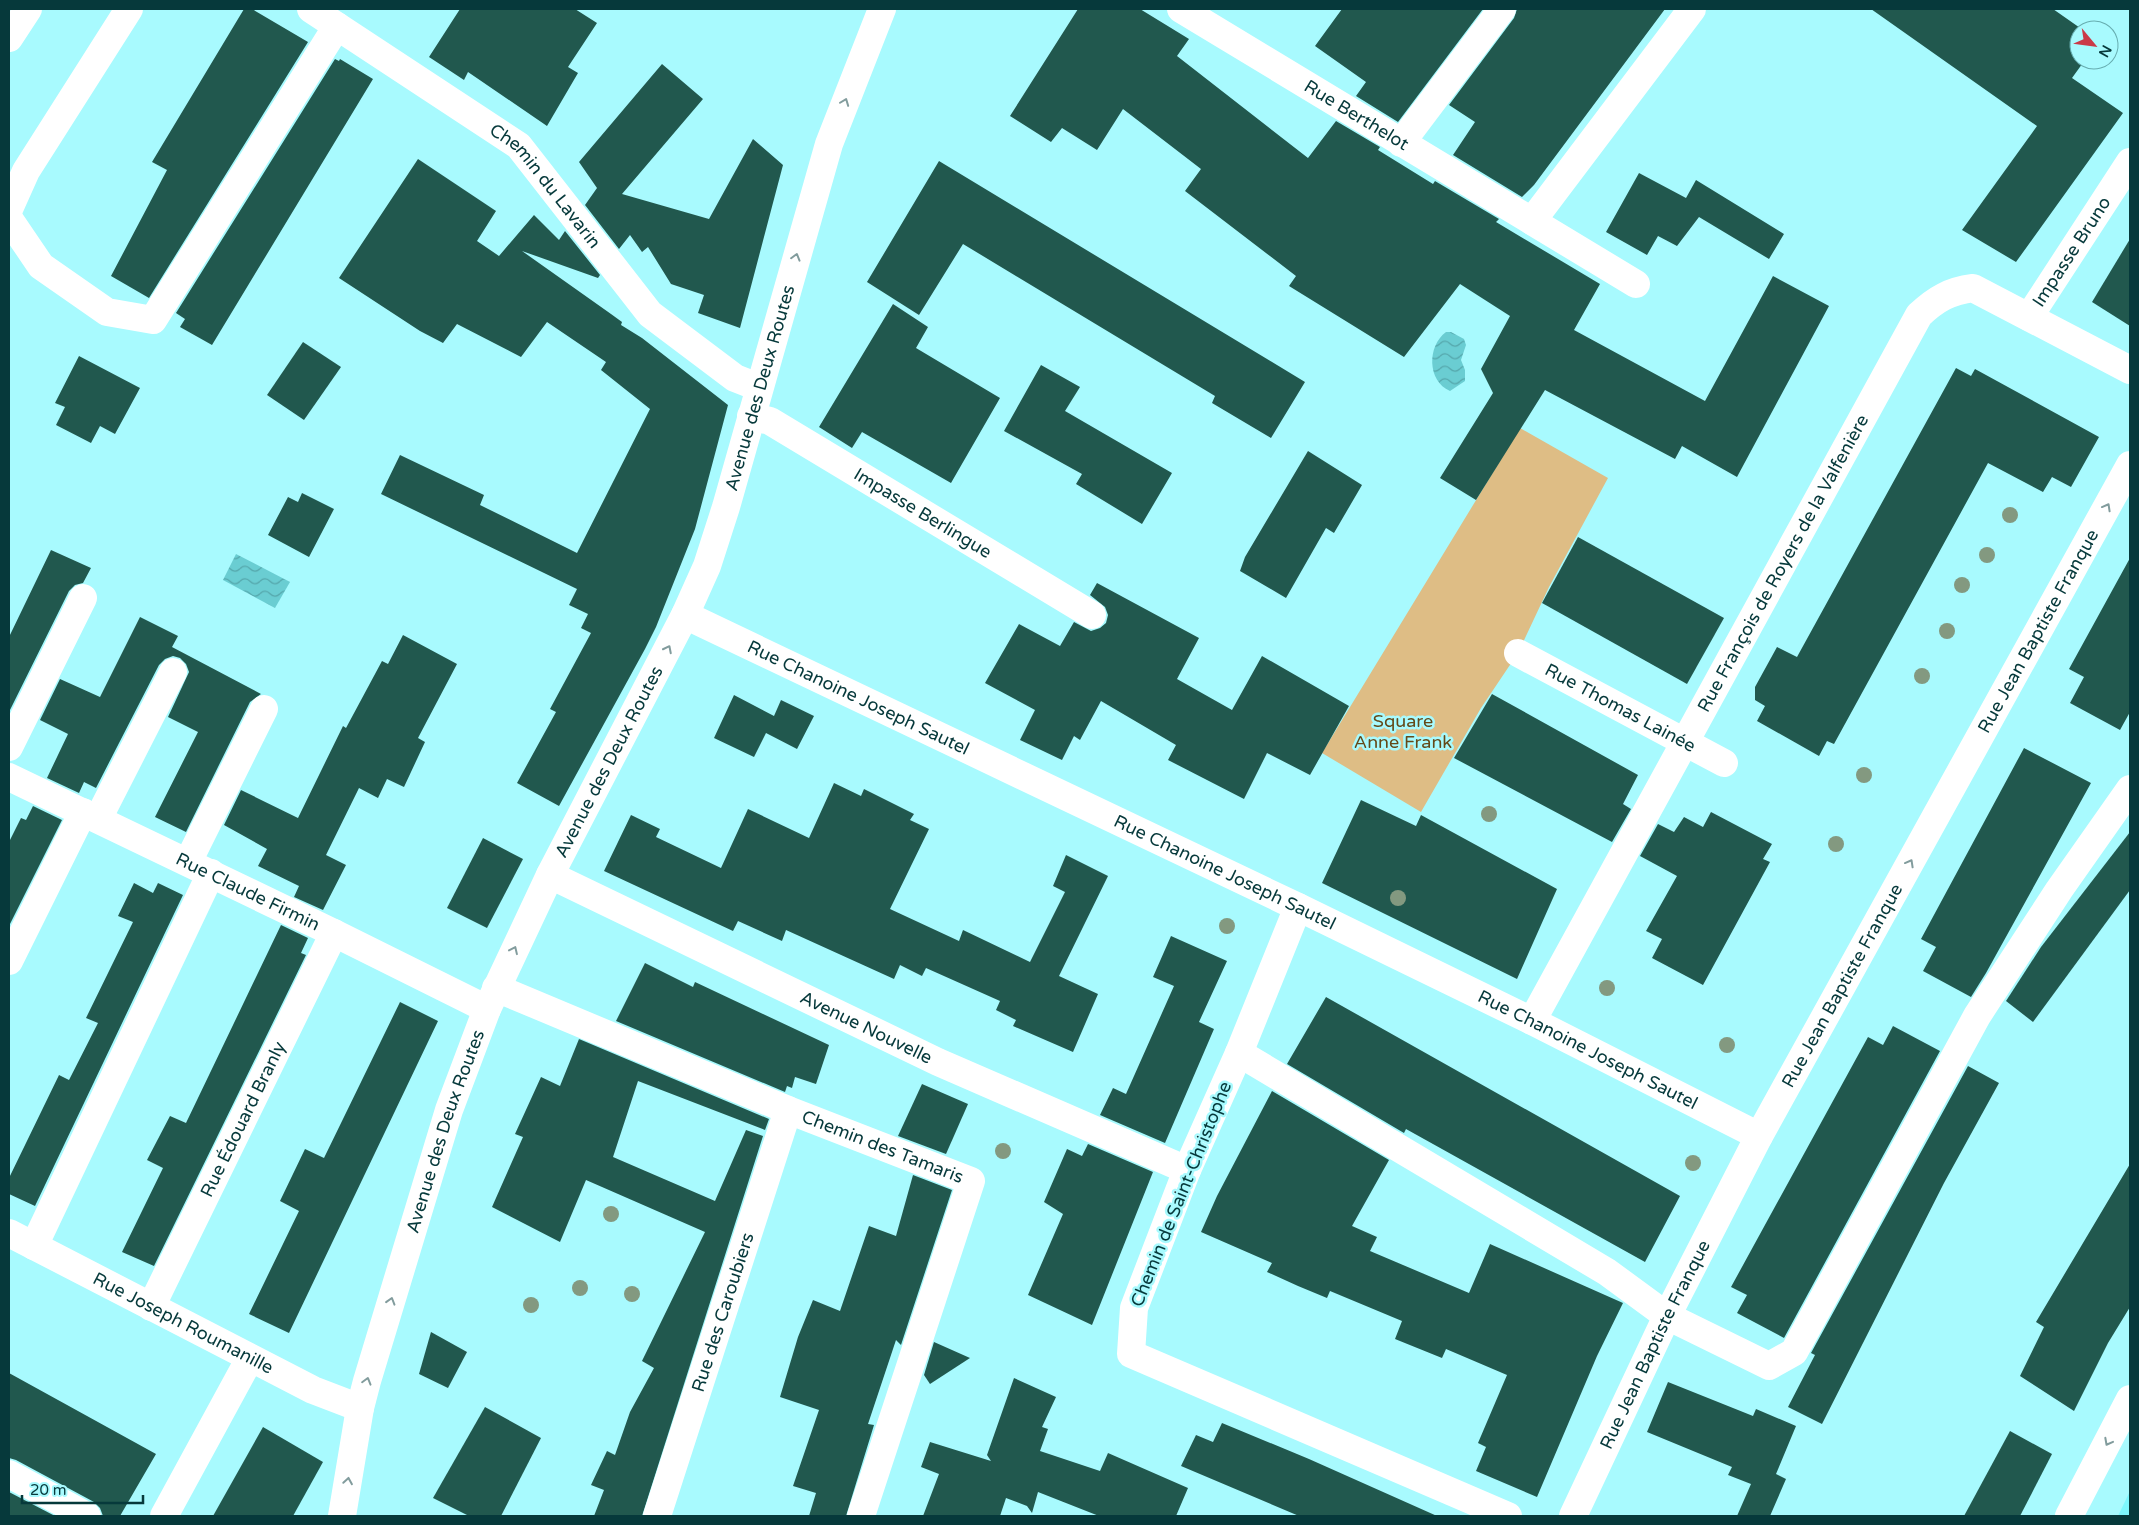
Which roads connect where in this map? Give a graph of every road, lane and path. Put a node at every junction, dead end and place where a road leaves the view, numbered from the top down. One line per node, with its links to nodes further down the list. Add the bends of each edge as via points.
1 (28, 9): 10 (street)
2 (129, 9): 13 (street, via 26,171)
3 (311, 9): 9 (street, Chemin du Lavarin)
4 (882, 9): 19 (street, Avenue des Deux Routes, one-way to 4, via 829,144)
5 (1181, 9): 8 (street, Rue Berthelot)
6 (1502, 9): 11 (street)
7 (1692, 9): 15 (street)
8 (1211, 16): 11 (street, Rue Berthelot)
9 (337, 26): 14 (street, via 152,320 107,312 41,266); 19 (street, Chemin du Lavarin, via 519,146 650,314 735,378)
10 (9, 38)
11 (1401, 142): 15 (street, Rue Berthelot)
12 (2130, 162): 17 (street, Impasse Bruno)
13 (9, 209)
14 (9, 218)
15 (1532, 221): 16 (street, Rue Berthelot)
16 (1636, 284)
17 (2029, 317): 18 (street, Rue François de Royers de la Valfenière); 28 (street, Rue François de Royers de la Valfenière, via 1974,288 1954,291 1935,300 1918,315)
18 (2130, 370)
19 (758, 387): 20 (street, Avenue des Deux Routes)
20 (751, 416): 23 (street, Impasse Berlingue, via 770,421); 24 (street, Avenue des Deux Routes, via 707,566)
21 (2130, 465): 43 (street, Rue Jean Baptiste Franque, one-way to 21)
22 (83, 598): 29 (street)
23 (1092, 615)
24 (685, 616): 35 (street, Avenue des Deux Routes, one-way to 24); 36 (street, Rue Chanoine Joseph Sautel)
25 (1518, 653): 28 (street, Rue Thomas Lainée)
26 (173, 672): 33 (street)
27 (264, 709): 34 (street)
28 (1686, 741): 30 (street, Rue Thomas Lainée); 40 (street, Rue François de Royers de la Valfenière)
29 (9, 747)
30 (1724, 763)
31 (9, 777): 33 (street, Rue Claude Firmin)
32 (2130, 789): 48 (street, via 1977,1016 1794,1352 1768,1366)
33 (90, 815): 34 (street, Rue Claude Firmin); 38 (street)
34 (199, 868): 37 (street, Rue Claude Firmin); 46 (street)
35 (550, 875): 39 (street, Avenue des Deux Routes, one-way to 35); 44 (street, Avenue Nouvelle, via 938,1062)
36 (1298, 907): 40 (street, Rue Chanoine Joseph Sautel); 41 (street, Chemin de Saint-Christophe)
37 (334, 933): 39 (street, Rue Claude Firmin); 47 (street, Rue Édouard Branly)
38 (9, 961)
39 (492, 998): 42 (street, Chemin des Tamaris); 51 (street, Avenue des Deux Routes, one-way to 39, via 449,1110)
40 (1532, 1021): 43 (street, Rue Chanoine Joseph Sautel)
41 (1239, 1053): 44 (street, Chemin de Saint-Christophe); 48 (street, via 1607,1272)
42 (788, 1110): 56 (street, Rue des Caroubiers); 57 (street, Chemin des Tamaris, via 971,1181)
43 (1759, 1136): 48 (street, Rue Jean Baptiste Franque)
44 (1187, 1170): 58 (street, Chemin de Saint-Christophe, via 1134,1308 1131,1354)
45 (9, 1233): 46 (street, Rue Joseph Roumanille)
46 (34, 1246): 47 (street, Rue Joseph Roumanille)
47 (151, 1306): 49 (street, Rue Joseph Roumanille)
48 (1667, 1316): 59 (street, Rue Jean Baptiste Franque)
49 (250, 1358): 51 (street, Rue Joseph Roumanille, via 313,1390); 54 (street)
50 (2130, 1399): 60 (street, one-way to 60)
51 (360, 1408): 55 (street, Avenue des Deux Routes, one-way to 51)
52 (9, 1474): 53 (street)
53 (87, 1516)
54 (164, 1516)
55 (342, 1516)
56 (657, 1516)
57 (861, 1516)
58 (1508, 1516)
59 (1573, 1516)
60 (2068, 1516)

